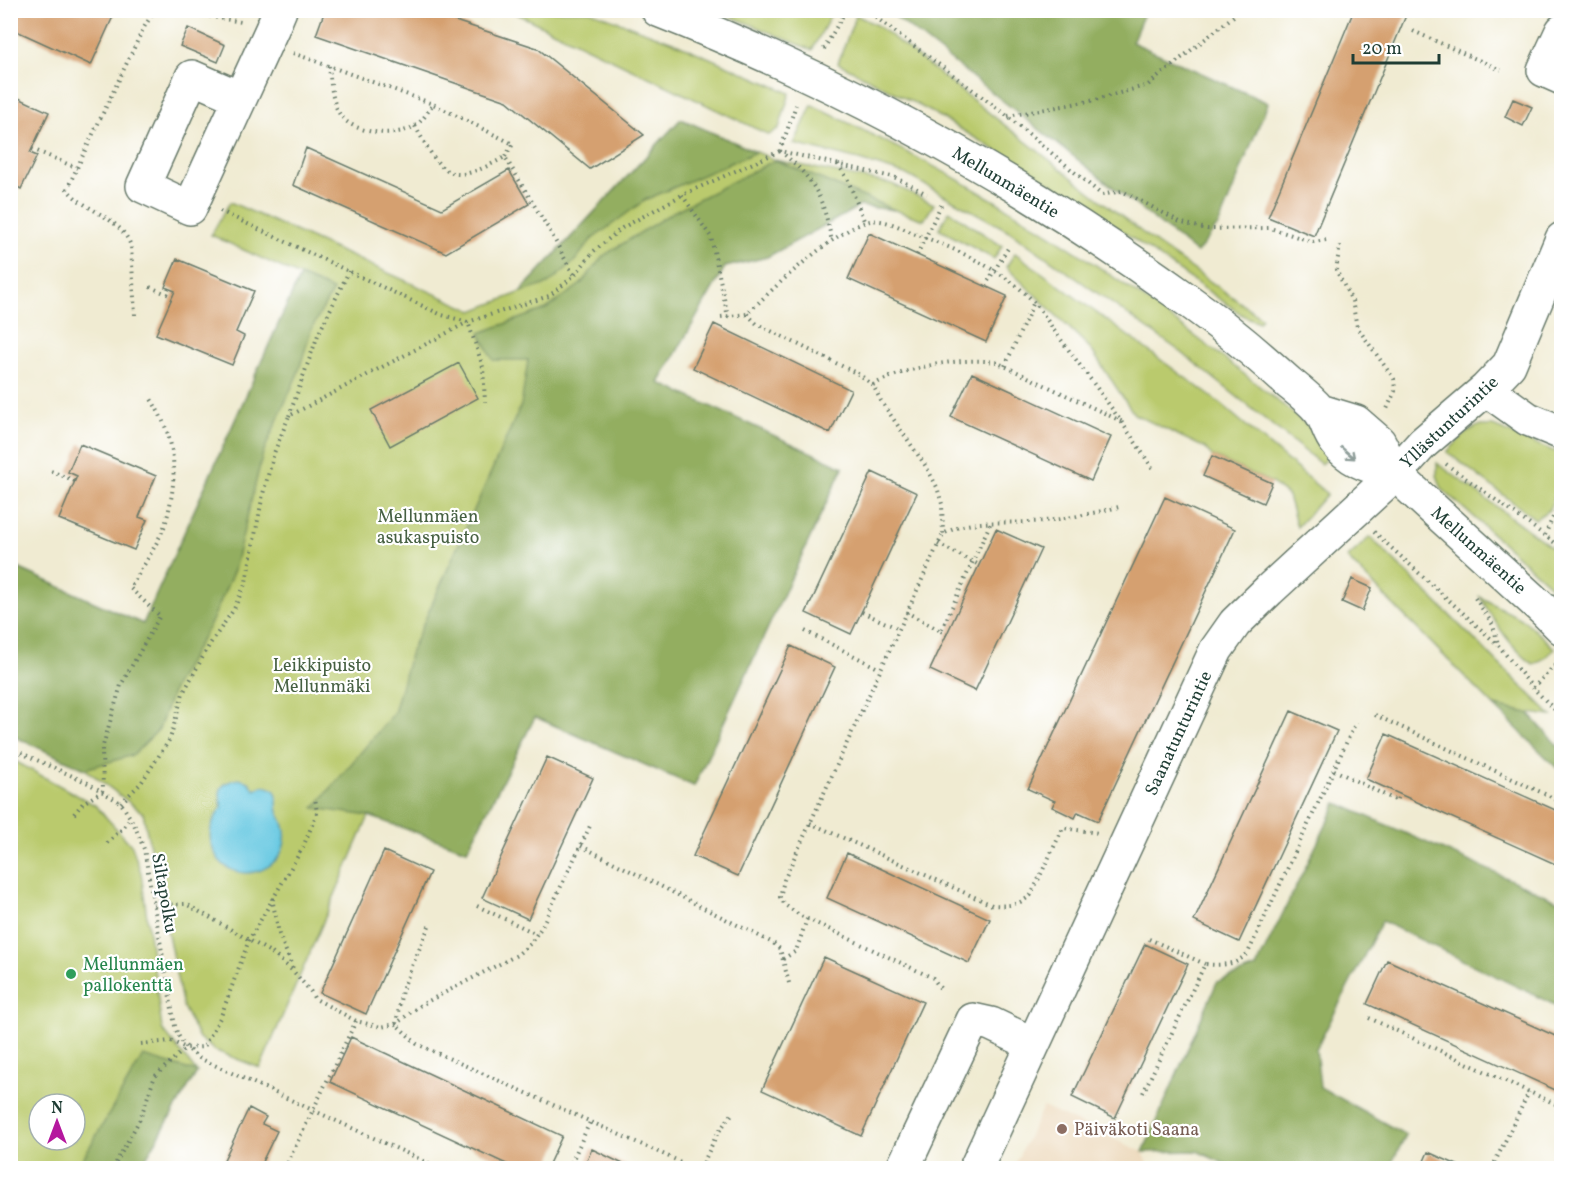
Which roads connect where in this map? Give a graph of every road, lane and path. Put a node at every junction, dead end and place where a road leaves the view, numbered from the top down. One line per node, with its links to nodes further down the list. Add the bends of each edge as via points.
1 (156, 10): 23 (path, via 143,29)
2 (174, 10): 7 (path)
3 (658, 10): 60 (street, Mellunmäentie, via 796,69 903,122 1092,234 1251,348 1320,411 1356,422 1379,442)
4 (846, 10): 10 (path)
5 (866, 10): 17 (path)
6 (1241, 10): 17 (path, via 1148,85 1095,100)
7 (280, 30): 11 (path); 14 (street)
8 (1413, 31): 12 (path)
9 (1562, 31): 13 (street, via 1544,70)
10 (824, 49)
11 (329, 66): 15 (path); 18 (path, via 333,99 350,125 363,131 399,133)
12 (1501, 70)
13 (1562, 78)
14 (240, 98): 27 (street); 27 (street, via 192,77 143,186)
15 (433, 104): 18 (path); 21 (path, via 513,144)
16 (796, 105): 20 (path)
17 (1007, 116): 31 (path, via 1102,195 1122,190 1182,223 1207,229 1269,228 1312,242)
18 (415, 126): 21 (path, via 431,155 451,173 478,172)
19 (32, 149): 23 (path)
20 (780, 151): 22 (path); 25 (path); 32 (path, via 800,167 817,190)
21 (505, 157): 38 (path)
22 (837, 163): 24 (path, via 896,178); 28 (path)
23 (76, 168): 44 (path, via 67,189 72,196 128,237)
24 (927, 194)
25 (682, 195): 38 (path, via 622,228 594,251); 45 (path, via 711,237)
26 (943, 201): 29 (path)
27 (190, 208): 37 (path, via 214,208)
28 (865, 223): 29 (path, via 881,221); 32 (path)
29 (925, 238): 35 (path); 36 (path)
30 (1562, 239): 50 (street, Yllästunturintie, via 1509,365)
31 (1327, 240)
32 (832, 242): 43 (path, via 774,286)
33 (1010, 245): 36 (path)
34 (1340, 245): 53 (path, via 1336,270 1352,301 1357,327 1394,379 1395,391)
35 (917, 255)
36 (994, 270): 40 (path); 42 (path)
37 (349, 271): 47 (path, via 442,315); 54 (path, via 318,335)
38 (574, 276): 47 (path, via 549,296)
39 (150, 286): 41 (path)
40 (985, 286)
41 (172, 296)
42 (1033, 303): 48 (path); 55 (path)
43 (747, 314): 45 (path); 49 (path, via 757,324)
44 (135, 315)
45 (728, 316): 46 (path)
46 (721, 317)
47 (468, 322): 52 (path, via 483,367); 54 (path)
48 (1005, 366): 49 (path, via 981,360 922,367); 55 (path)
49 (873, 385): 66 (path, via 937,487)
50 (1486, 389): 56 (street, via 1528,419); 60 (street, Yllästunturintie, via 1423,443)
51 (150, 399): 89 (path, via 168,430 172,446 172,494 163,530 130,588 160,615 122,685 102,749)
52 (485, 402)
53 (1386, 412)
54 (289, 416): 93 (path, via 274,453 246,582 183,693 170,739 141,783)
55 (1124, 423): 58 (path)
56 (1562, 434)
57 (1440, 458): 67 (path)
58 (1152, 468)
59 (51, 471): 61 (path)
60 (1395, 474): 75 (street, Mellunmäentie); 118 (street, Saanatunturintie, via 1235,623 1216,650)
61 (75, 481)
62 (1562, 497): 67 (path)
63 (1119, 507): 64 (path, via 1040,521)
64 (991, 522): 66 (path, via 958,526); 70 (path)
65 (1369, 527): 80 (path)
66 (943, 534): 68 (path)
67 (1545, 535): 69 (path)
68 (938, 544): 70 (path); 74 (path)
69 (1562, 548)
70 (973, 562): 71 (path); 78 (path)
71 (980, 565)
72 (1475, 598): 80 (path, via 1493,626)
73 (861, 612): 76 (path)
74 (906, 612): 76 (path); 78 (path)
75 (1554, 620)
76 (899, 629): 82 (path)
77 (805, 631): 82 (path)
78 (941, 631): 79 (path)
79 (947, 635)
80 (1498, 645): 83 (path)
81 (1558, 662): 83 (path)
82 (880, 669): 96 (path)
83 (1533, 688): 85 (path)
84 (1375, 715): 92 (path)
85 (1562, 717)
86 (1356, 722): 88 (path)
87 (10, 748): 89 (path, Siltapolku)
88 (1334, 770): 90 (path, via 1397,801); 110 (path, via 1248,953 1232,963)
89 (103, 791): 93 (path, Siltapolku); 94 (path, via 83,803)
90 (1399, 794)
91 (315, 797): 101 (path, via 317,813 303,848)
92 (1562, 802)
93 (121, 803): 95 (path, Siltapolku)
94 (74, 814)
95 (130, 818): 99 (path); 102 (path, Siltapolku, via 144,849)
96 (810, 823): 98 (path, via 992,904 1011,906 1031,895 1063,828); 104 (path, via 780,897 785,905)
97 (591, 824): 100 (path)
98 (1105, 834)
99 (108, 843)
100 (581, 846): 106 (path); 109 (path, via 773,943)
101 (272, 898): 108 (path); 111 (path, via 279,933)
102 (153, 904): 108 (path, via 186,904); 119 (path, Siltapolku, via 177,1035)
103 (477, 906): 106 (path)
104 (807, 919): 109 (path, via 796,951); 113 (path, via 933,978)
105 (429, 926): 116 (path, via 402,990)
106 (537, 934): 116 (path, via 517,955 419,1006)
107 (1149, 939): 110 (path)
108 (249, 940): 111 (path, via 272,952); 119 (path, via 221,1016 204,1047)
109 (783, 959): 112 (path)
110 (1205, 964): 121 (path)
111 (294, 972): 115 (path, via 314,998)
112 (789, 983)
113 (939, 988)
114 (1369, 1018): 120 (path)
115 (356, 1020): 116 (path, via 381,1027); 123 (path)
116 (396, 1024): 125 (path, via 417,1044)
117 (141, 1044): 119 (path, via 171,1041)
118 (1033, 1044): 132 (street, via 973,1020); 133 (street, Saanatunturintie)
119 (186, 1048): 123 (path); 126 (path, via 155,1076 140,1119)
120 (1529, 1092): 122 (path); 134 (path)
121 (1143, 1093)
122 (1562, 1107)
123 (312, 1111): 127 (path); 128 (path)
124 (732, 1114): 131 (path, via 717,1134)
125 (590, 1122): 129 (path); 130 (path)
126 (113, 1168)
127 (285, 1168)
128 (439, 1168)
129 (568, 1168)
130 (694, 1168)
131 (701, 1168)
132 (903, 1168)
133 (976, 1168)
134 (1492, 1168)

